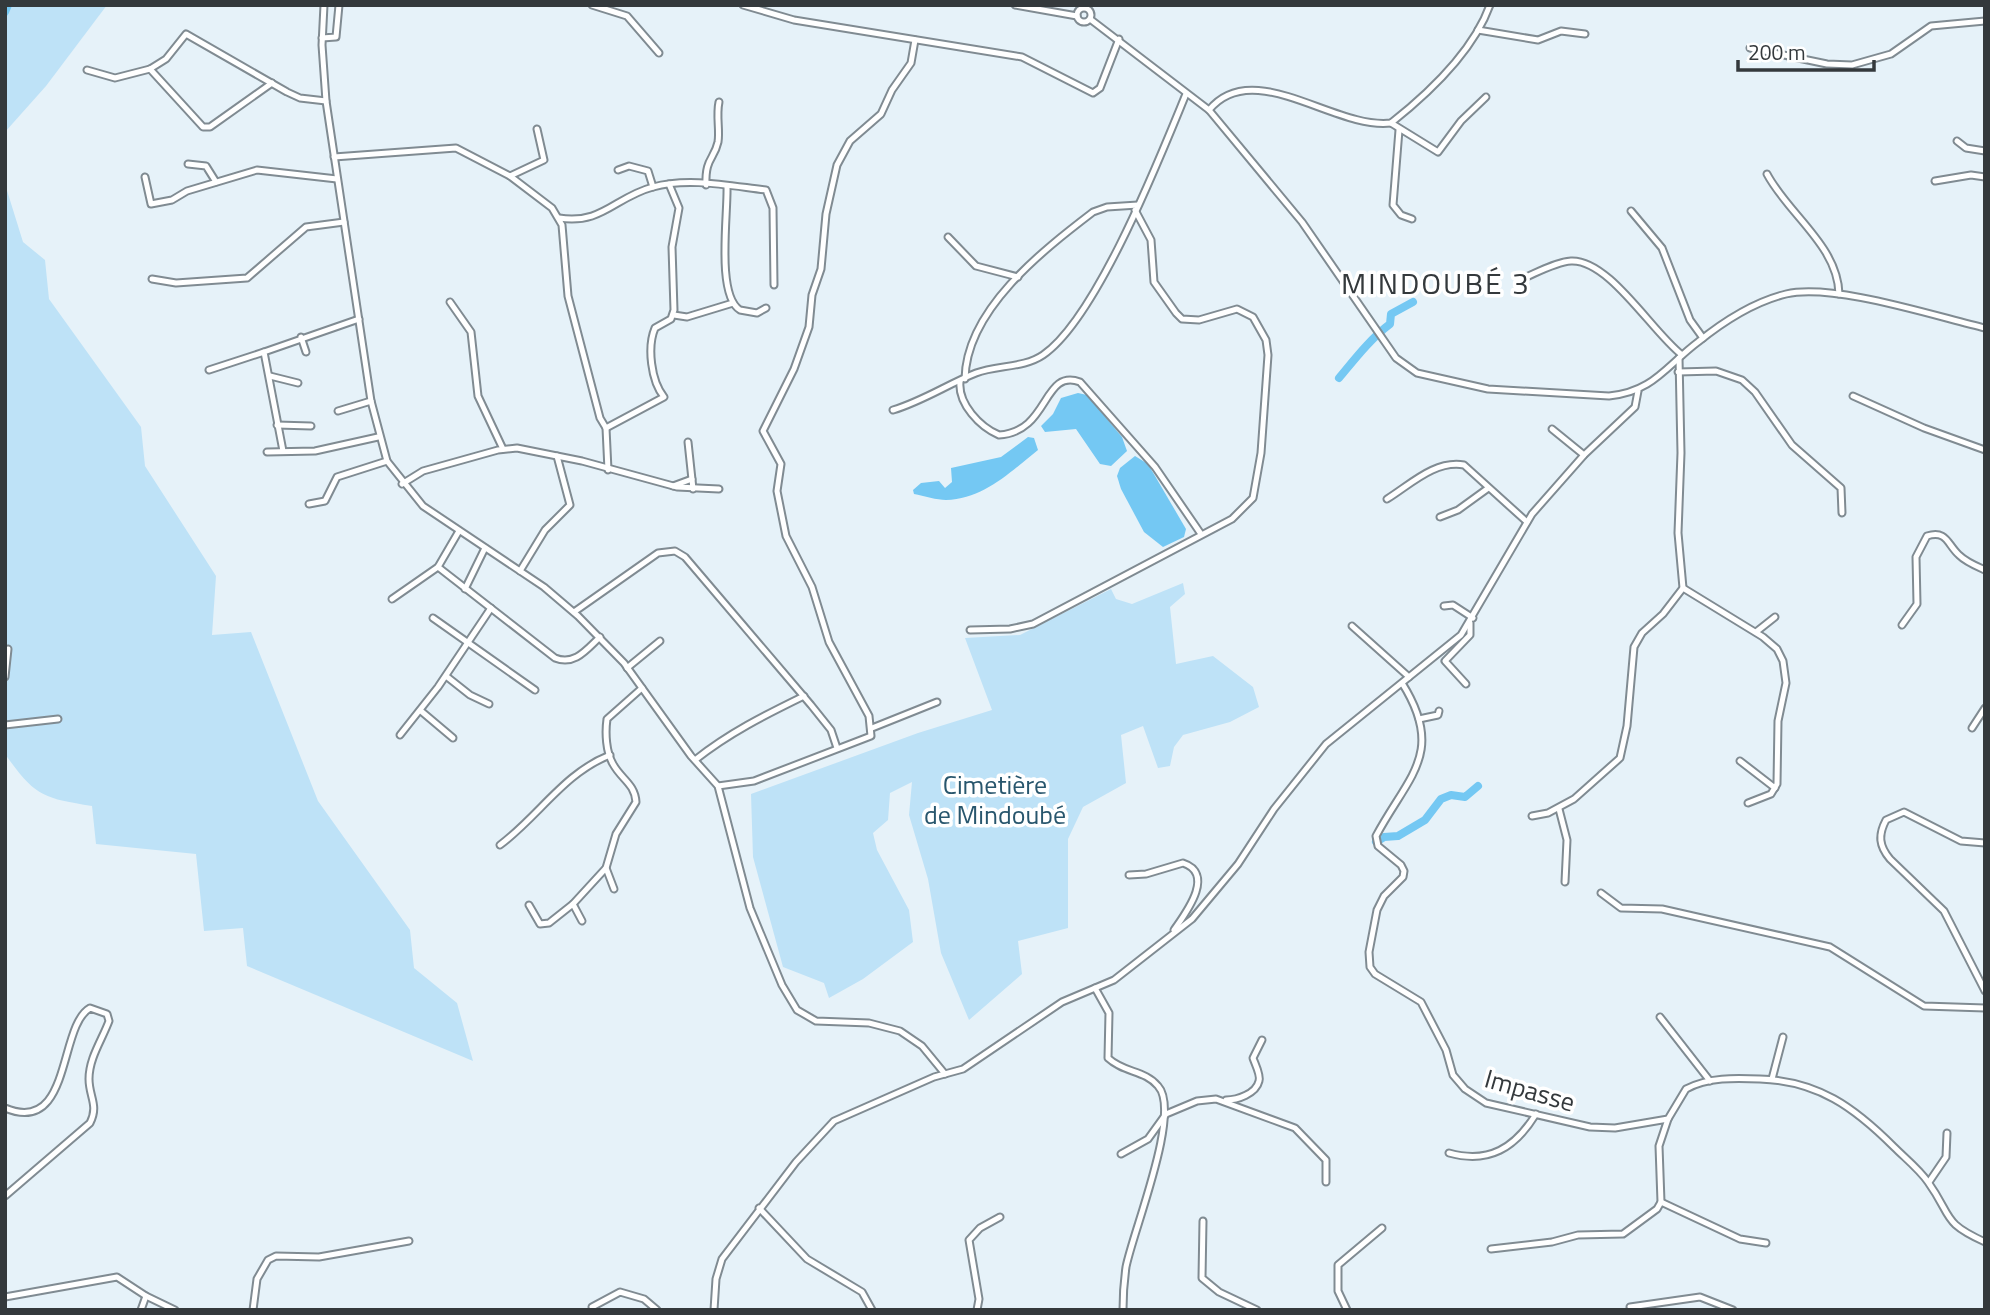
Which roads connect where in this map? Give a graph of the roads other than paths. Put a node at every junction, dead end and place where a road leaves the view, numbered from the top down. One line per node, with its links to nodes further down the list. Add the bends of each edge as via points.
1 (324, 5): 13 (street)
2 (339, 5): 13 (street, via 336,37)
3 (592, 5): 17 (street, via 626,16)
4 (743, 5): 15 (street, via 794,20)
5 (1015, 5): 8 (street)
6 (1490, 5): 11 (street)
7 (1087, 7): 8 (street); 9 (street)
8 (1076, 10): 9 (street, via 1082,22)
9 (1090, 19): 14 (street)
10 (1985, 21): 16 (street, via 1931,26 1891,54 1852,65)
11 (1478, 30): 12 (street, via 1538,40 1561,31); 26 (street, via 1428,92)
12 (1585, 34)
13 (322, 38): 23 (street)
14 (1119, 39): 15 (street, via 1100,88 1093,93 1021,57); 21 (street)
15 (915, 40): 142 (street, via 911,63 881,114 850,141 837,165 809,327 763,433 781,464 777,491 786,536)
16 (1750, 48)
17 (659, 53)
18 (87, 69): 19 (street, via 115,78)
19 (150, 69): 20 (street, via 166,59 186,34); 20 (street, via 203,127 210,127)
20 (272, 83): 23 (street, via 300,98)
21 (1186, 94): 25 (street); 45 (street)
22 (1486, 97): 28 (street, via 1438,152)
23 (326, 101): 31 (street)
24 (719, 102): 42 (street, via 719,139 706,165)
25 (1209, 110): 26 (street, via 1230,92 1246,89); 72 (street, via 1302,222 1410,371 1488,389 1609,396)
26 (1391, 123): 28 (street)
27 (537, 129): 35 (street, via 544,160)
28 (1399, 130): 48 (street, via 1393,205)
29 (1956, 141): 30 (street)
30 (1985, 151)
31 (334, 157): 35 (street, via 448,147); 38 (street)
32 (188, 164): 40 (street, via 206,166)
33 (618, 170): 43 (street, via 629,166 647,171)
34 (1767, 174): 55 (street, via 1822,246)
35 (510, 176): 47 (street)
36 (145, 177): 40 (street, via 151,204)
37 (1985, 177): 39 (street)
38 (337, 179): 40 (street, via 257,170); 49 (street)
39 (1935, 181)
40 (216, 182)
41 (669, 184): 42 (street); 43 (street); 59 (street, via 679,212 672,247)
42 (706, 185): 44 (street)
43 (653, 187): 47 (street, via 612,204 589,220)
44 (727, 187): 54 (street, via 766,190 771,195); 57 (street, via 726,262)
45 (1137, 207): 51 (street, via 1093,212); 70 (street, via 1077,317 1050,350 1030,361); 103 (street, via 1149,232 1154,282 1176,313 1191,320 1228,309 1246,312 1268,347 1268,388 1253,498 1232,519)
46 (1631, 211): 63 (street, via 1661,248 1690,320)
47 (559, 218): 79 (street, via 568,296)
48 (1412, 219)
49 (344, 222): 53 (street, via 306,227 247,278 176,283); 60 (street)
50 (948, 237): 51 (street, via 976,266)
51 (1019, 277): 70 (street, via 981,320)
52 (1524, 278): 66 (street, via 1567,262 1593,267 1608,276)
53 (152, 279)
54 (774, 285)
55 (1839, 294): 61 (street); 63 (street, via 1805,291 1772,298)
56 (450, 302): 83 (street, via 471,332 478,396)
57 (733, 303): 58 (street, via 748,312 760,313); 59 (street, via 687,317)
58 (766, 308)
59 (674, 315): 79 (street, via 653,331 653,373 664,397)
60 (359, 319): 62 (street); 74 (street)
61 (1985, 328)
62 (300, 337): 64 (street); 65 (street)
63 (1703, 338): 66 (street)
64 (264, 352): 67 (street); 69 (street)
65 (306, 352)
66 (1681, 356): 68 (street); 72 (street)
67 (209, 370)
68 (1678, 372): 99 (street, via 1716,371 1742,380 1792,445 1841,488); 108 (street, via 1678,533)
69 (270, 376): 71 (street); 77 (street)
70 (963, 380): 75 (street); 103 (street, via 961,400 999,435 1030,425 1058,383 1080,382 1155,467)
71 (298, 383)
72 (1638, 391): 87 (street, via 1635,407)
73 (1853, 396): 84 (street)
74 (371, 401): 76 (street); 81 (street)
75 (893, 410)
76 (338, 411)
77 (277, 425): 78 (street); 85 (street)
78 (311, 426)
79 (606, 428): 90 (street)
80 (1552, 429): 87 (street)
81 (378, 437): 85 (street, via 315,451); 89 (street)
82 (688, 442): 91 (street)
83 (503, 449): 88 (street); 92 (street, via 423,471)
84 (1985, 450)
85 (283, 451): 86 (street)
86 (267, 452)
87 (1584, 455): 101 (street)
88 (557, 456): 90 (street); 106 (street, via 570,505 545,530)
89 (387, 461): 92 (street); 98 (street, via 337,477 325,501)
90 (608, 470): 93 (street)
91 (692, 479): 93 (street); 94 (street)
92 (402, 484): 102 (street, via 423,506)
93 (673, 486): 94 (street)
94 (694, 489): 95 (street)
95 (719, 489)
96 (1487, 489): 97 (street, via 1464,465 1446,464); 100 (street); 101 (street)
97 (1387, 499)
98 (309, 505)
99 (1842, 513)
100 (1440, 517)
101 (1527, 522): 116 (street)
102 (459, 531): 104 (street); 105 (street)
103 (1201, 534): 119 (street, via 1033,624)
104 (485, 548): 106 (street); 109 (street)
105 (438, 567): 109 (street); 110 (street)
106 (520, 570): 113 (street)
107 (1985, 570): 117 (street, via 1957,554 1945,536 1927,536 1916,557 1917,604)
108 (1683, 588): 120 (street); 153 (street, via 1634,647 1628,726 1620,758)
109 (466, 589): 112 (street)
110 (392, 599)
111 (1444, 606): 116 (street, via 1453,605)
112 (491, 608): 121 (street, via 563,661 577,658); 122 (street)
113 (574, 612): 121 (street); 133 (street, via 659,553 675,551)
114 (1775, 617): 120 (street)
115 (433, 618): 122 (street)
116 (1472, 621): 128 (street, via 1450,646); 130 (street, via 1470,635 1445,661)
117 (1902, 625)
118 (1352, 626): 128 (street)
119 (970, 631)
120 (1756, 632): 151 (street, via 1777,649 1785,671)
121 (600, 637): 125 (street)
122 (469, 641): 126 (street); 132 (street)
123 (660, 641): 125 (street)
124 (8, 649): 127 (street)
125 (627, 668): 131 (street)
126 (446, 676): 135 (street); 137 (street)
127 (5, 677)
128 (1409, 677): 129 (street)
129 (1402, 683): 140 (street, Impasse); 165 (street, via 1326,744 1238,864 1192,919)
130 (1466, 684)
131 (642, 688): 147 (street, via 607,719); 148 (street)
132 (535, 690)
133 (804, 696): 146 (street, via 831,730); 148 (street, via 750,723)
134 (937, 702): 142 (street)
135 (489, 704)
136 (1985, 708): 143 (street)
137 (421, 711): 144 (street); 145 (street)
138 (1439, 711): 140 (street)
139 (58, 719): 141 (street)
140 (1419, 719): 178 (street, Impasse, via 1422,744 1416,772 1376,836 1378,846 1404,871 1379,904 1368,952 1370,967 1421,1002 1446,1050 1453,1075 1473,1096)
141 (5, 725)
142 (872, 728): 146 (street, via 868,739)
143 (1972, 728)
144 (400, 735)
145 (453, 738)
146 (837, 748): 150 (street, via 754,781)
147 (610, 755): 156 (street, via 579,769); 157 (street, via 632,786 636,802 616,834)
148 (695, 760): 150 (street)
149 (1740, 761): 151 (street)
150 (718, 786): 172 (street, via 750,908 797,1010 816,1021 869,1023 900,1031 922,1046)
151 (1775, 788): 152 (street)
152 (1748, 803)
153 (1559, 809): 154 (street); 159 (street, via 1567,840)
154 (1532, 816)
155 (1985, 843): 167 (street, via 1961,841 1904,813 1886,820 1880,835 1890,859 1944,911)
156 (500, 845)
157 (606, 868): 160 (street); 162 (street)
158 (1129, 875): 165 (street, via 1182,863 1192,868 1197,894)
159 (1565, 882)
160 (614, 889)
161 (1601, 893): 168 (street, via 1621,908 1653,908 1830,947 1924,1006)
162 (573, 904): 163 (street, via 545,924 540,924); 164 (street)
163 (529, 905)
164 (583, 921)
165 (1171, 936): 166 (street, via 1114,980)
166 (1095, 988): 172 (street, via 1062,1002 963,1069); 177 (street, via 1109,1013 1108,1058 1119,1069 1142,1073 1158,1085 1166,1100)
167 (1985, 991)
168 (1985, 1008)
169 (1660, 1017): 174 (street)
170 (1783, 1038): 173 (street)
171 (1262, 1040): 175 (street, via 1253,1058 1257,1084 1241,1098)
172 (945, 1074): 187 (street, via 834,1122)
173 (1772, 1079): 174 (street); 184 (street, via 1805,1085 1857,1111)
174 (1710, 1081): 179 (street, via 1686,1088)
175 (1223, 1100): 177 (street, via 1197,1101); 183 (street, via 1295,1128 1326,1160)
176 (5, 1108): 185 (street, via 23,1111 44,1103 61,1077 81,1015 90,1008 107,1014 109,1021 90,1070 96,1108 90,1122)
177 (1166, 1114): 182 (street, via 1148,1139); 206 (street, via 1126,1267)
178 (1536, 1114): 179 (street, Impasse, via 1615,1128); 181 (street, via 1525,1130 1495,1155)
179 (1668, 1119): 186 (street, via 1659,1146)
180 (1947, 1133): 184 (street, via 1946,1157)
181 (1450, 1153)
182 (1121, 1154)
183 (1326, 1182)
184 (1929, 1182): 192 (street, via 1952,1223)
185 (5, 1196)
186 (1661, 1202): 193 (street, via 1740,1239); 194 (street, via 1627,1233 1578,1235)
187 (759, 1208): 203 (street, via 719,1268); 204 (street, via 807,1259 862,1292)
188 (1000, 1217): 205 (street, via 969,1240)
189 (1203, 1221): 207 (street, via 1202,1278)
190 (1382, 1228): 208 (street, via 1338,1265 1338,1292)
191 (409, 1241): 201 (street, via 319,1257 276,1256 268,1260 257,1279)
192 (1985, 1242)
193 (1766, 1243)
194 (1491, 1249)
195 (145, 1296): 196 (street, via 109,1276); 199 (street); 200 (street)
196 (5, 1297)
197 (593, 1307): 202 (street, via 620,1292 644,1299)
198 (1630, 1307): 209 (street, via 1700,1297)
199 (141, 1310)
200 (175, 1310)
201 (253, 1310)
202 (657, 1310)
203 (714, 1310)
204 (872, 1310)
205 (977, 1310)
206 (1123, 1310)
207 (1257, 1310)
208 (1347, 1310)
209 (1733, 1310)

